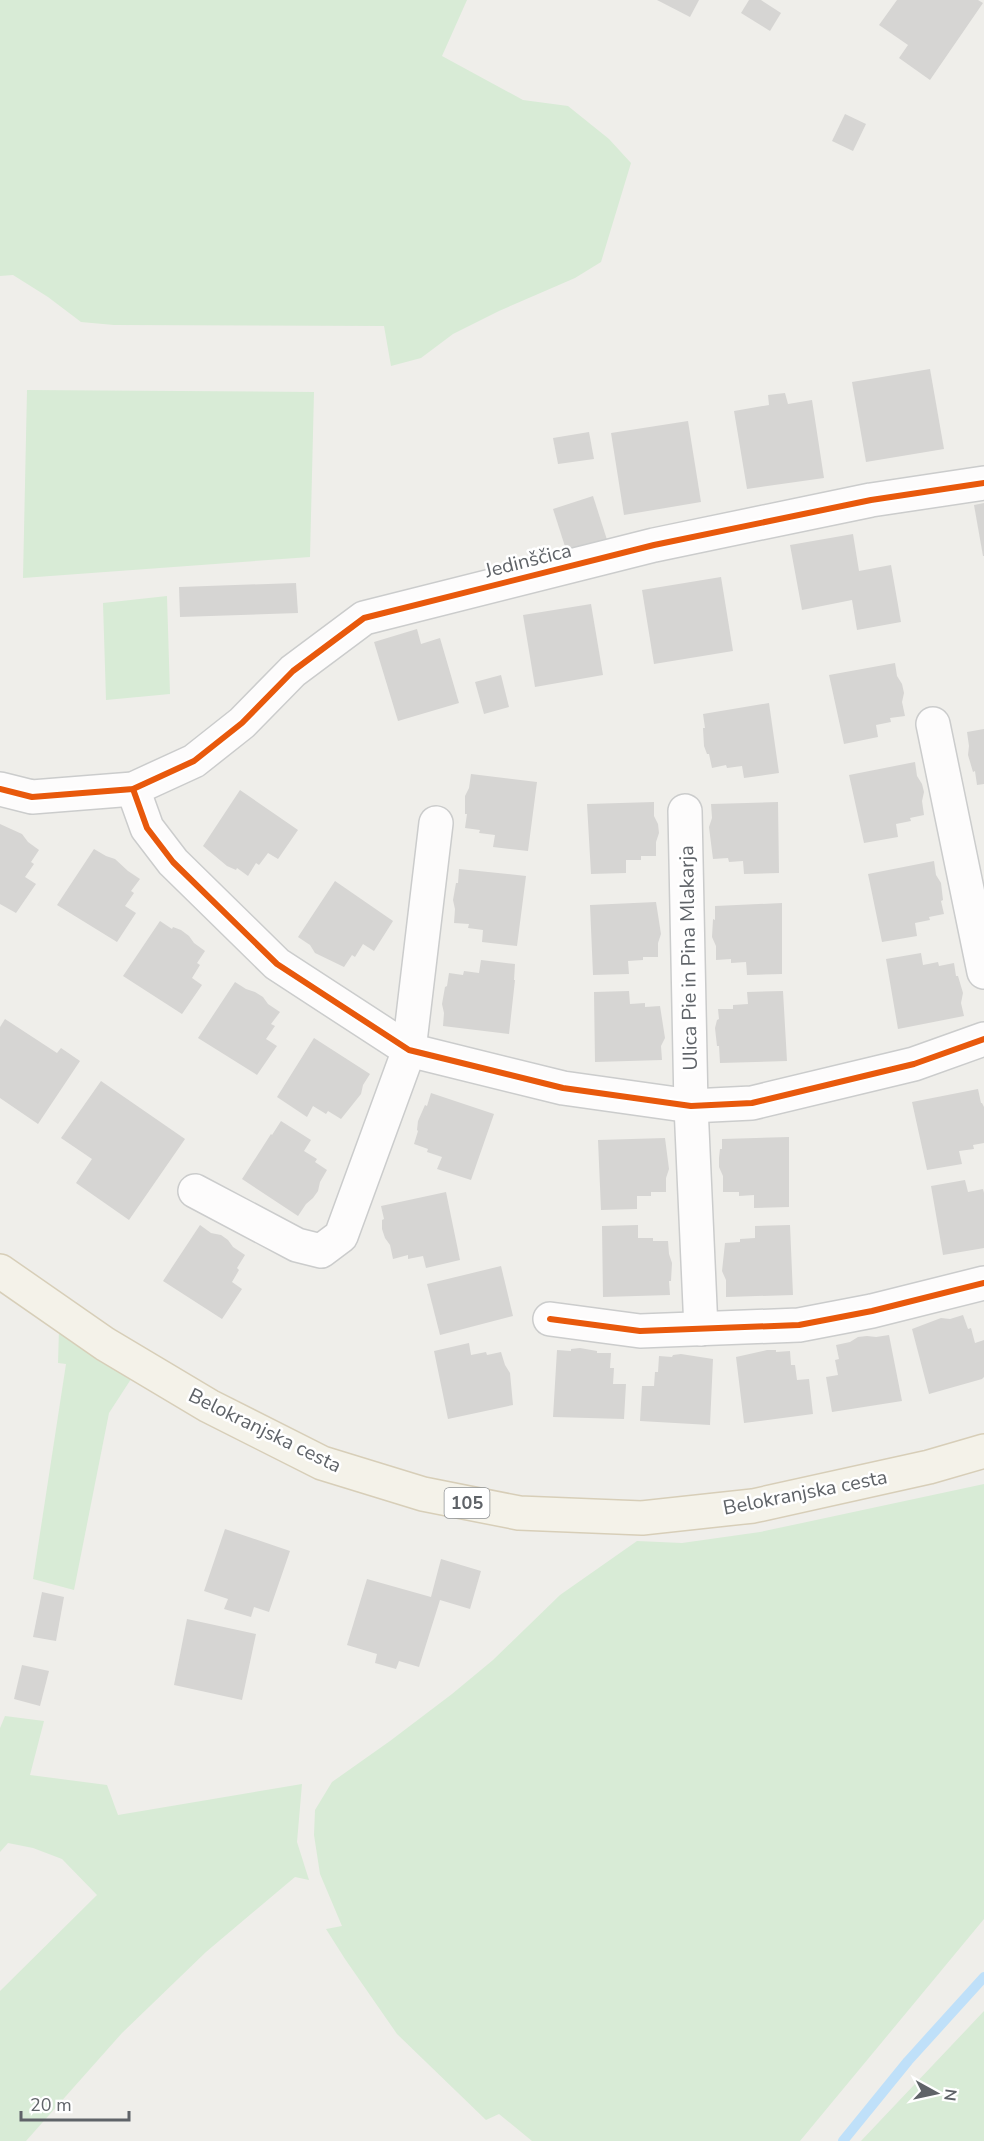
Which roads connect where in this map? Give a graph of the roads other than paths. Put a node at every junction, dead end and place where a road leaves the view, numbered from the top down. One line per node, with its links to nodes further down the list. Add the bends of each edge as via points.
1 (984, 483): 4 (street, Jedinščica, via 871,500 654,545 364,618 292,671 242,723 194,761)
2 (933, 724): 7 (street)
3 (0, 789): 4 (street, via 32,797)
4 (134, 789): 9 (street, via 147,828 173,862 278,964)
5 (685, 811): 10 (street, Ulica Pie in Pina Mlakarja)
6 (436, 823): 9 (street)
7 (984, 972)
8 (984, 1039): 10 (street, via 914,1064 752,1103)
9 (409, 1050): 10 (street, via 563,1088); 11 (street, via 341,1236 321,1251 297,1245)
10 (691, 1106): 15 (street, Ulica Pie in Pina Mlakarja)
11 (195, 1191)
12 (0, 1271): 16 (main road, Belokranjska cesta / 105, via 105,1344 199,1401 322,1463 423,1494 519,1513 642,1518 753,1506)
13 (984, 1283): 15 (street, via 799,1325)
14 (550, 1319): 15 (street, via 640,1331)
15 (701, 1329)
16 (984, 1451)

